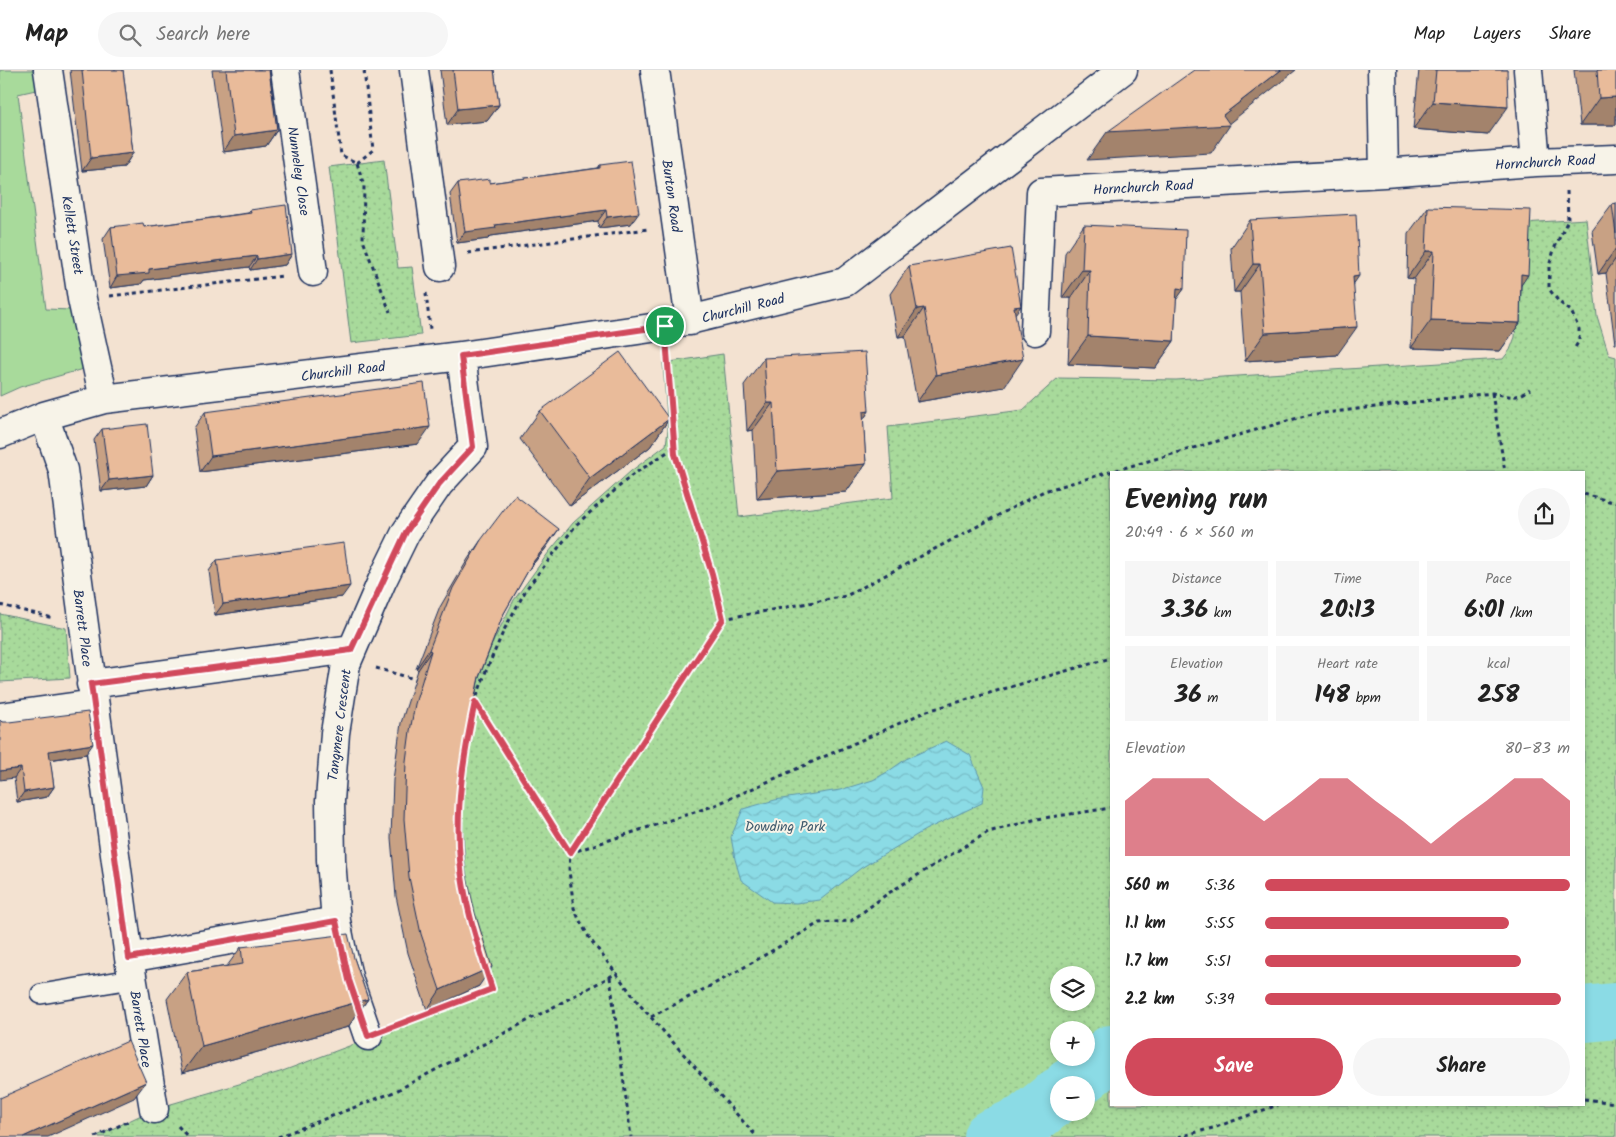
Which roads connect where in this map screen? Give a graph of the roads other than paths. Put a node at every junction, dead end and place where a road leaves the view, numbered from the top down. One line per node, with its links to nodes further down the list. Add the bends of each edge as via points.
1 (48, 70): 16 (street, Kellett Street, via 82,300)
2 (285, 70): 12 (street, Nunneley Close)
3 (414, 70): 11 (street)
4 (655, 70): 13 (street, Burton Road, via 676,225)
5 (1123, 70): 13 (street, Churchill Road, via 846,282)
6 (1382, 70): 10 (street)
7 (1528, 70): 9 (street)
8 (1616, 159): 9 (street, Hornchurch Road)
9 (1536, 162): 10 (street, Hornchurch Road)
10 (1384, 173): 14 (street, Hornchurch Road, via 1041,192)
11 (439, 262)
12 (313, 272)
13 (678, 324): 15 (street, Churchill Road)
14 (1035, 331)
15 (461, 356): 16 (street, Churchill Road); 19 (street, Tangmere Crescent, via 473,447 439,484 406,532)
16 (104, 399): 17 (street, Churchill Road)
17 (44, 416): 18 (street, Churchill Road); 20 (street, Barrett Place, via 63,470)
18 (0, 434)
19 (349, 654): 20 (street); 22 (street, Tangmere Crescent, via 335,733 330,800)
20 (92, 694): 21 (street); 23 (street, Barrett Place)
21 (0, 717)
22 (336, 921): 23 (street); 25 (street, Tangmere Crescent, via 349,980)
23 (131, 969): 24 (lane); 26 (street, Barrett Place)
24 (41, 994)
25 (368, 1036)
26 (154, 1109)

